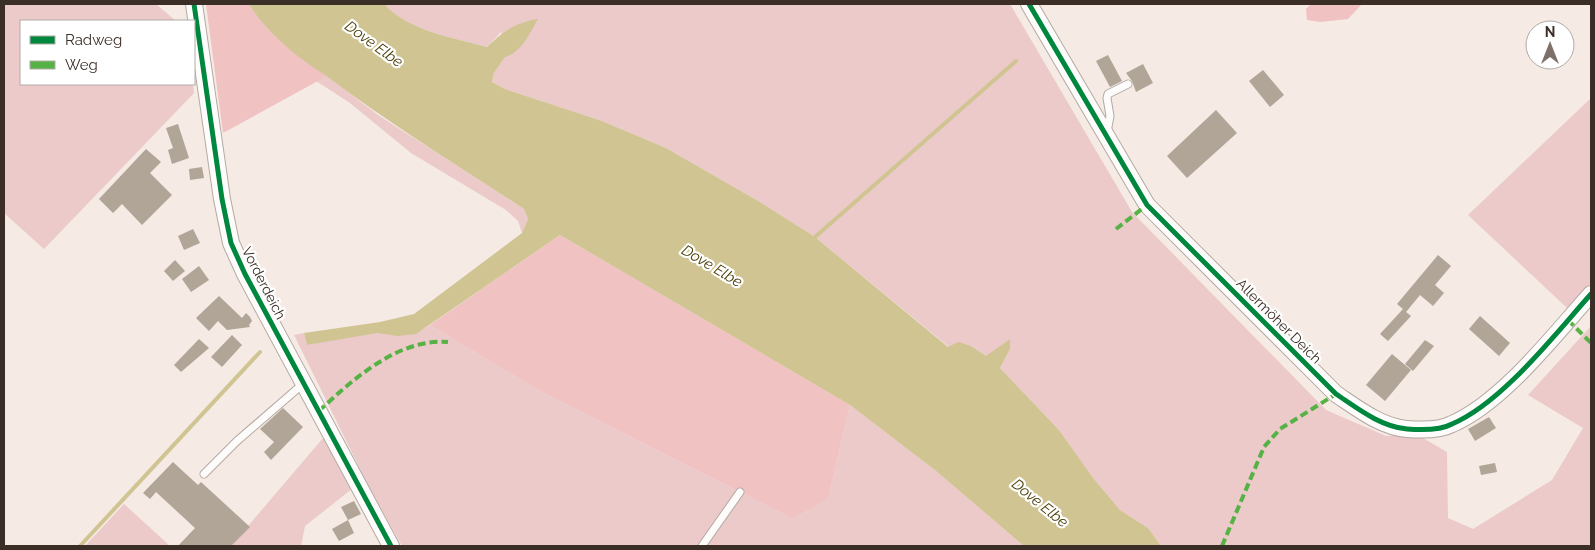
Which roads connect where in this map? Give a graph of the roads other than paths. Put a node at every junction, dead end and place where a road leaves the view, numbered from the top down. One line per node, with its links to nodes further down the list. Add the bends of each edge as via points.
1 (194, 4): 6 (street, Vorderdeich, via 231,243)
2 (1029, 4): 4 (street, Allermöher Deich)
3 (1128, 84): 4 (lane, via 1106,98 1110,116)
4 (1106, 135): 5 (street, Allermöher Deich, via 1147,205 1336,394 1386,424 1406,429 1430,428 1451,425 1469,415 1508,384)
5 (1591, 294)
6 (304, 383): 7 (lane); 9 (street, Vorderdeich)
7 (204, 474)
8 (740, 492): 10 (lane)
9 (391, 546)
10 (702, 546)

